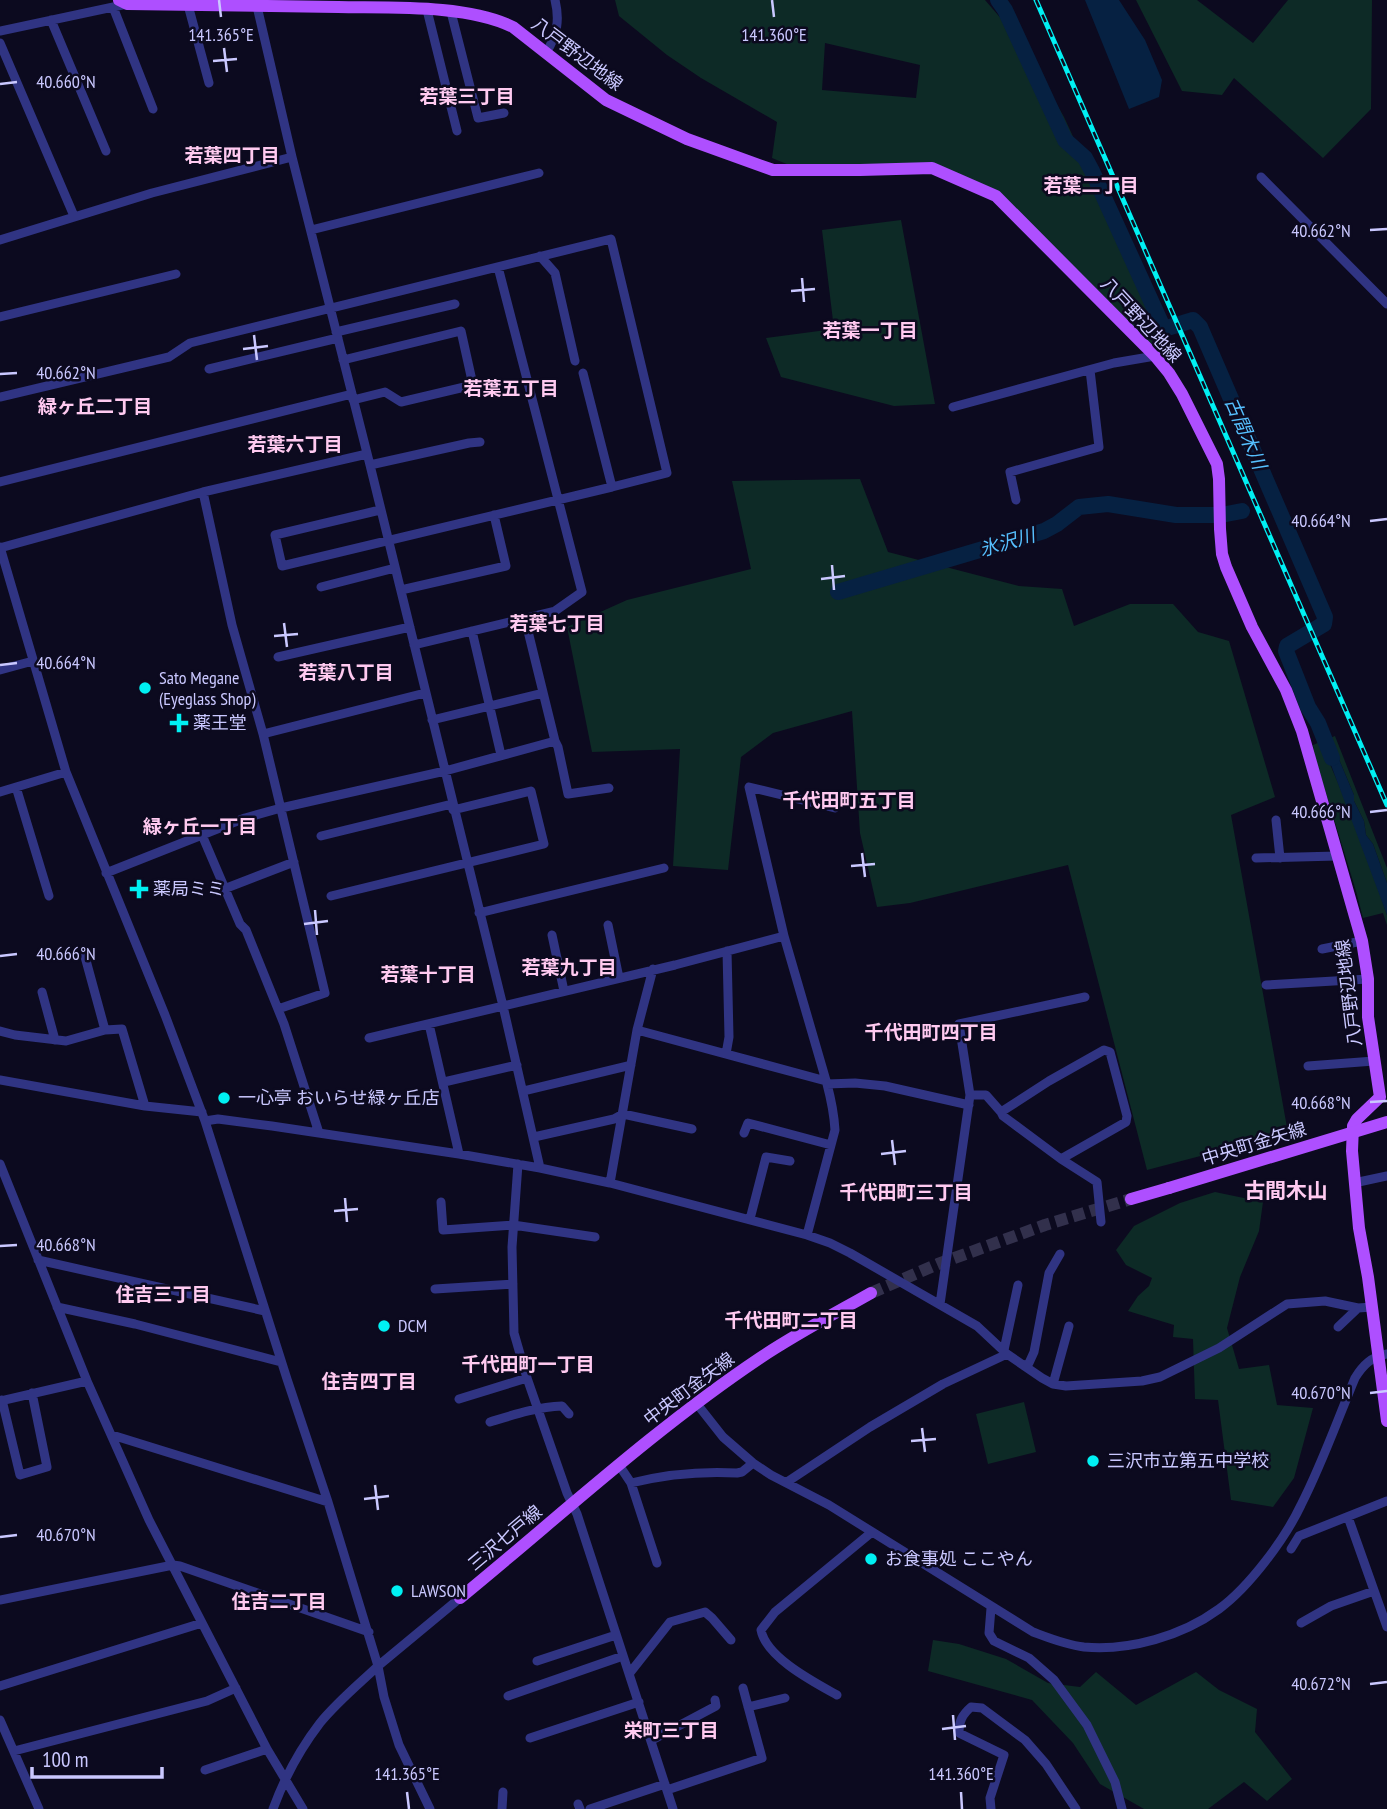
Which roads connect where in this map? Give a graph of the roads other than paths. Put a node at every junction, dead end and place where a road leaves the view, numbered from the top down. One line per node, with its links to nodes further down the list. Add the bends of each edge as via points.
1 (555, 0): 11 (street, via 558,25)
2 (153, 2): 4 (main road, 八戸野辺地線); 5 (main road, 八戸野辺地線)
3 (256, 3): 5 (main road, 八戸野辺地線); 6 (main road, 八戸野辺地線); 17 (street)
4 (120, 4): 8 (street); 13 (street)
5 (188, 5): 12 (street)
6 (427, 9): 7 (main road, 八戸野辺地線); 15 (street)
7 (451, 12): 11 (main road, 八戸野辺地線, via 497,19); 14 (street, via 478,118)
8 (51, 20): 9 (street); 16 (street)
9 (0, 31)
10 (0, 43): 20 (street)
11 (546, 53): 31 (main road, 八戸野辺地線, via 606,100 687,139 773,170 932,168 996,196)
12 (209, 83)
13 (153, 109)
14 (505, 113)
15 (457, 131)
16 (106, 151)
17 (292, 157): 20 (street); 21 (street)
18 (539, 173): 21 (street)
19 (1261, 177): 27 (street)
20 (74, 216): 22 (street)
21 (311, 230): 28 (street)
22 (0, 240)
23 (540, 257): 24 (street); 33 (street, via 555,273); 44 (street, via 611,239 667,473)
24 (498, 267): 28 (street); 46 (street)
25 (176, 274): 29 (street)
26 (454, 304): 30 (street)
27 (1387, 304)
28 (330, 307): 30 (street); 37 (street, via 190,342 169,357)
29 (0, 317)
30 (337, 335): 32 (street); 34 (street)
31 (1155, 356): 35 (street); 80 (main road, 八戸野辺地線, via 1182,394 1217,464 1222,554 1298,721)
32 (344, 360): 38 (street); 38 (street, via 461,331 473,385 401,402 385,392)
33 (575, 361)
34 (209, 369)
35 (1090, 370): 39 (street); 47 (street, via 1099,447 1010,472)
36 (583, 373): 44 (street)
37 (0, 397)
38 (352, 397): 41 (street); 43 (street)
39 (953, 407)
40 (480, 442): 42 (street)
41 (367, 454): 42 (street); 45 (street)
42 (370, 465): 48 (street)
43 (0, 482)
44 (612, 487): 46 (street)
45 (203, 492): 51 (street); 66 (street, via 232,625)
46 (558, 499): 49 (street); 55 (street, via 582,592 555,611)
47 (1016, 500)
48 (380, 510): 50 (street); 50 (street, via 275,535 282,566)
49 (494, 515): 50 (street); 54 (street, via 506,566)
50 (389, 541): 52 (street)
51 (0, 548): 60 (street)
52 (395, 568): 53 (street); 54 (street)
53 (321, 587)
54 (401, 590): 56 (street)
55 (525, 619): 57 (street); 63 (street)
56 (410, 627): 58 (street); 59 (street)
57 (472, 631): 58 (street); 64 (street)
58 (414, 645): 62 (street)
59 (278, 657)
60 (33, 661): 61 (street); 70 (street)
61 (0, 670)
62 (425, 693): 65 (street); 66 (street)
63 (543, 693): 64 (street); 67 (street)
64 (489, 706): 65 (street); 68 (street)
65 (432, 720): 69 (street)
66 (263, 734): 75 (street)
67 (555, 741): 68 (street); 72 (street, via 568,794)
68 (501, 755): 69 (street)
69 (445, 771): 74 (street); 75 (street)
70 (66, 772): 71 (street); 86 (street)
71 (16, 787): 73 (street); 88 (street)
72 (609, 788)
73 (0, 792)
74 (453, 807): 79 (street); 84 (street); 84 (street, via 531,791 541,831 544,844)
75 (281, 808): 78 (street); 83 (street)
76 (835, 808): 93 (street, via 749,787)
77 (1276, 820): 82 (street)
78 (202, 835): 86 (street); 87 (street)
79 (321, 836)
80 (1338, 856): 82 (street); 94 (main road, 八戸野辺地線)
81 (1256, 858): 82 (street)
82 (1280, 858)
83 (294, 862): 87 (street); 106 (street, via 325,993)
84 (467, 863): 89 (street); 90 (street)
85 (664, 868): 90 (street)
86 (106, 873): 127 (street)
87 (224, 889): 106 (street)
88 (49, 897)
89 (331, 897)
90 (479, 913): 105 (street)
91 (608, 925): 99 (street)
92 (552, 935): 102 (street)
93 (785, 936): 96 (street); 120 (street)
94 (1362, 941): 95 (street); 100 (main road, 八戸野辺地線)
95 (1322, 948)
96 (727, 951): 98 (street); 113 (street)
97 (84, 953): 108 (street)
98 (653, 970): 99 (street); 109 (street)
99 (619, 978): 102 (street)
100 (1367, 979): 101 (street); 114 (main road, 八戸野辺地線)
101 (1266, 985)
102 (564, 991): 105 (street)
103 (42, 992): 112 (street)
104 (1085, 998): 123 (street, via 959,1024)
105 (503, 1006): 107 (street); 116 (street)
106 (278, 1009): 130 (street)
107 (429, 1024): 111 (street); 119 (street)
108 (105, 1030): 112 (street); 124 (street, via 122,1029)
109 (637, 1030): 113 (street); 115 (street)
110 (0, 1031): 112 (street)
111 (369, 1038)
112 (55, 1040)
113 (726, 1054): 120 (street)
114 (1374, 1061): 117 (street); 122 (main road, 八戸野辺地線)
115 (631, 1065): 121 (street); 126 (street)
116 (517, 1066): 119 (street); 121 (street)
117 (1308, 1066)
118 (0, 1080): 124 (street)
119 (444, 1082): 134 (street)
120 (827, 1082): 123 (street); 133 (street, via 835,1130)
121 (523, 1091): 132 (street)
122 (1383, 1096): 142 (main road, 八戸野辺地線, via 1353,1126)
123 (970, 1100): 125 (street, via 986,1095); 156 (street)
124 (145, 1106): 127 (street)
125 (1001, 1112): 135 (street); 135 (street, via 1104,1050 1110,1052 1126,1122)
126 (623, 1114): 129 (street); 132 (street); 141 (street)
127 (204, 1116): 130 (street); 160 (street)
128 (1387, 1122): 143 (main road, 中央町金矢線, bridge)
129 (692, 1129)
130 (319, 1133): 134 (street)
131 (744, 1133): 133 (street, via 748,1123)
132 (534, 1137): 139 (street)
133 (831, 1145): 148 (street)
134 (460, 1154): 138 (street)
135 (1061, 1159): 146 (street, via 1097,1182)
136 (790, 1161): 145 (street, via 766,1157)
137 (0, 1164): 151 (street)
138 (518, 1164): 139 (street); 147 (street)
139 (540, 1168): 141 (street)
140 (1387, 1176): 142 (street)
141 (610, 1182): 145 (street)
142 (1354, 1183): 158 (main road, 八戸野辺地線)
143 (1131, 1199)
144 (441, 1202): 147 (street, via 443,1230)
145 (750, 1219): 148 (street)
146 (1101, 1222)
147 (513, 1225): 149 (street); 152 (street)
148 (807, 1235): 156 (street, via 850,1253)
149 (595, 1237)
150 (1060, 1254): 166 (street, via 1049,1273 1034,1352)
151 (38, 1260): 157 (street); 160 (street)
152 (513, 1284): 154 (street); 167 (street, via 514,1333)
153 (1018, 1286): 163 (street)
154 (435, 1289)
155 (871, 1293): 173 (main road, 中央町金矢線, via 760,1358)
156 (940, 1304): 163 (street, via 977,1326)
157 (57, 1307): 165 (street); 168 (street)
158 (1371, 1307): 159 (street); 164 (main road, 八戸野辺地線)
159 (1358, 1308): 162 (street); 169 (street, via 1325,1301 1287,1304 1219,1348 1160,1377)
160 (265, 1311): 165 (street)
161 (1069, 1326): 169 (street)
162 (1338, 1327)
163 (1005, 1352): 166 (street); 182 (street, via 859,1434)
164 (1383, 1355): 176 (main road, 八戸野辺地線); 194 (street, via 1363,1364 1355,1378 1314,1477 1283,1536 1219,1609 1168,1636 1085,1647 1033,1632)
165 (281, 1362): 184 (street)
166 (1024, 1366): 169 (street)
167 (527, 1378): 171 (street); 174 (street)
168 (87, 1381): 170 (street); 178 (street)
169 (1054, 1384)
170 (32, 1394): 172 (street); 172 (street, via 47,1467 20,1475)
171 (459, 1399)
172 (1, 1401)
173 (697, 1404): 179 (street, via 723,1437); 180 (main road, 中央町金矢線)
174 (539, 1410): 175 (street, via 562,1406); 177 (street); 185 (street)
175 (569, 1414)
176 (1386, 1416)
177 (490, 1422)
178 (112, 1435): 184 (street); 190 (street)
179 (754, 1463): 181 (street, via 737,1473 693,1472); 182 (street)
180 (619, 1465): 181 (street); 185 (main road, 中央町金矢線)
181 (631, 1482): 189 (street)
182 (787, 1482): 187 (street)
183 (1387, 1501): 186 (street)
184 (328, 1502): 199 (street)
185 (573, 1503): 192 (main road, 三沢七戸線); 200 (street)
186 (1348, 1517): 188 (street, via 1299,1536); 191 (street)
187 (872, 1532): 194 (street); 209 (street, via 775,1612 761,1630 763,1640 790,1666)
188 (1291, 1549)
189 (657, 1563)
190 (173, 1565): 193 (street); 196 (street); 199 (street)
191 (1374, 1591): 195 (street); 197 (street, via 1331,1606)
192 (460, 1598): 204 (street)
193 (0, 1600)
194 (991, 1608): 233 (street, via 989,1633 994,1641 1029,1658 1054,1680 1087,1725 1115,1782)
195 (1386, 1616): 198 (street)
196 (202, 1623): 206 (street); 207 (street)
197 (1301, 1623)
198 (1387, 1627)
199 (369, 1632): 204 (street)
200 (616, 1635): 202 (street); 203 (street)
201 (731, 1640): 205 (street, via 705,1612 670,1622)
202 (623, 1656): 205 (street); 210 (street)
203 (537, 1661)
204 (378, 1666): 221 (street, via 322,1721); 227 (street, via 399,1745)
205 (629, 1674): 213 (street)
206 (0, 1686)
207 (236, 1688): 218 (street); 219 (street, via 207,1701)
208 (743, 1688): 214 (street)
209 (837, 1695)
210 (508, 1696)
211 (785, 1698): 214 (street)
212 (715, 1700): 217 (street, via 716,1706)
213 (639, 1702): 216 (street); 217 (street)
214 (748, 1707): 222 (street, via 762,1758)
215 (0, 1720): 219 (street)
216 (530, 1738)
217 (652, 1741): 222 (street)
218 (267, 1749): 220 (street); 221 (street)
219 (15, 1751): 224 (street)
220 (205, 1770)
221 (285, 1780): 225 (street); 226 (street)
222 (666, 1787): 229 (street); 230 (street)
223 (503, 1792): 228 (street)
224 (39, 1809)
225 (273, 1809)
226 (303, 1809)
227 (430, 1809)
228 (502, 1809)
229 (590, 1809)
230 (673, 1809)
231 (991, 1809): 232 (street, via 990,1798 1004,1755 959,1733 963,1714 971,1707 982,1708 1025,1741)
232 (1076, 1809)
233 (1122, 1809)

